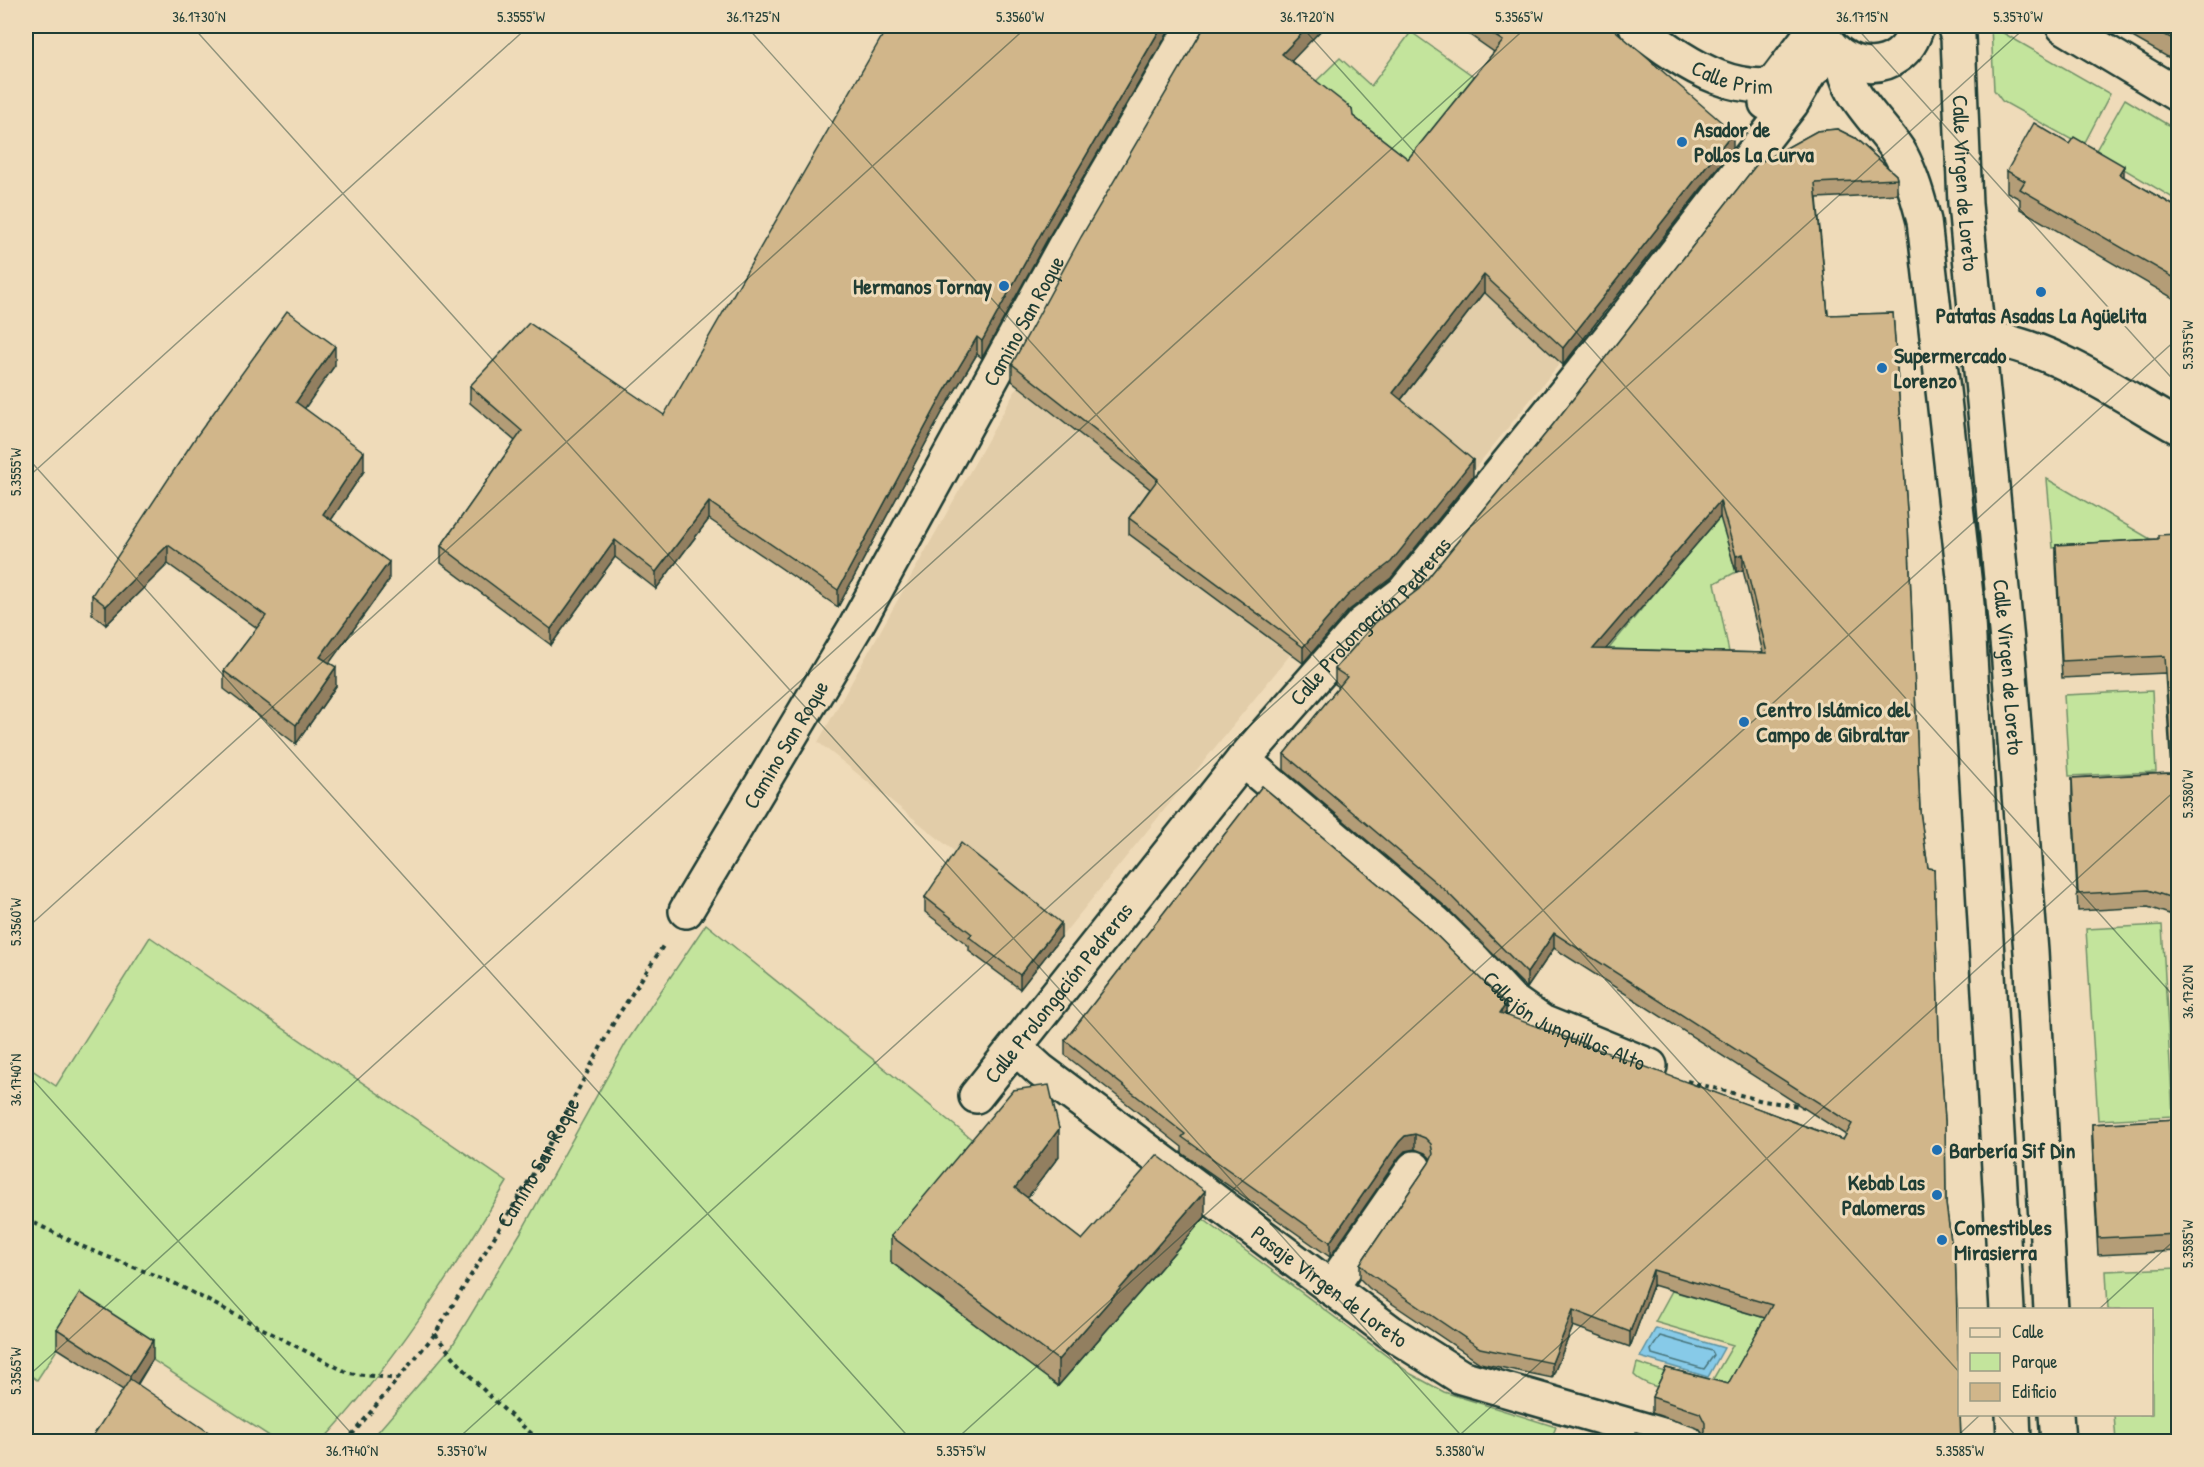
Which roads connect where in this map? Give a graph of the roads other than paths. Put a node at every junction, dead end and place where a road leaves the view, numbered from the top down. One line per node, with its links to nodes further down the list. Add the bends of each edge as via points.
1 (1193, 26): 15 (street, Camino San Roque, via 1065,245 856,626)
2 (1636, 26): 7 (street, Calle Prim, via 1691,67)
3 (1917, 26): 6 (street, via 1905,50 1876,64 1861,64)
4 (1954, 26): 11 (street, Calle Virgen de Loreto, via 1958,37 1965,204)
5 (2063, 26): 9 (street)
6 (1824, 46): 8 (street, Calle Prim); 8 (street, Calle Prolongación Pedreras); 10 (street, Calle Prolongación Pedreras, via 1792,103); 12 (street, Calle Virgen de Loreto, via 1844,67 1851,87 1900,153 1915,185 1924,221)
7 (1717, 78): 8 (street, Calle Prim, via 1750,85); 10 (street, via 1754,108)
8 (1773, 84): 10 (street, Calle Prolongación Pedreras)
9 (2178, 95)
10 (1762, 136): 14 (street, Calle Prolongación Pedreras, via 1612,335 1404,592 1354,633)
11 (1977, 338): 12 (street); 13 (street, via 2029,348 2061,362); 22 (street, Calle Virgen de Loreto, via 2009,662 2031,952)
12 (1939, 341): 21 (street, Calle Virgen de Loreto, via 1967,604)
13 (2178, 427)
14 (1243, 760): 16 (street, Calle Prolongación Pedreras); 17 (street, Callejón Junquillos Alto, via 1435,922 1511,1000 1542,1022)
15 (686, 910)
16 (1016, 1048): 18 (street, Calle Prolongación Pedreras); 20 (street, Pasaje Virgen de Loreto)
17 (1650, 1066)
18 (976, 1096)
19 (1414, 1168): 20 (street)
20 (1331, 1288): 25 (street, Pasaje Virgen de Loreto, via 1461,1377)
21 (2007, 1308)
22 (2050, 1308)
23 (2013, 1416): 26 (street)
24 (2056, 1416): 27 (street)
25 (1687, 1442)
26 (2014, 1442)
27 (2058, 1442)

